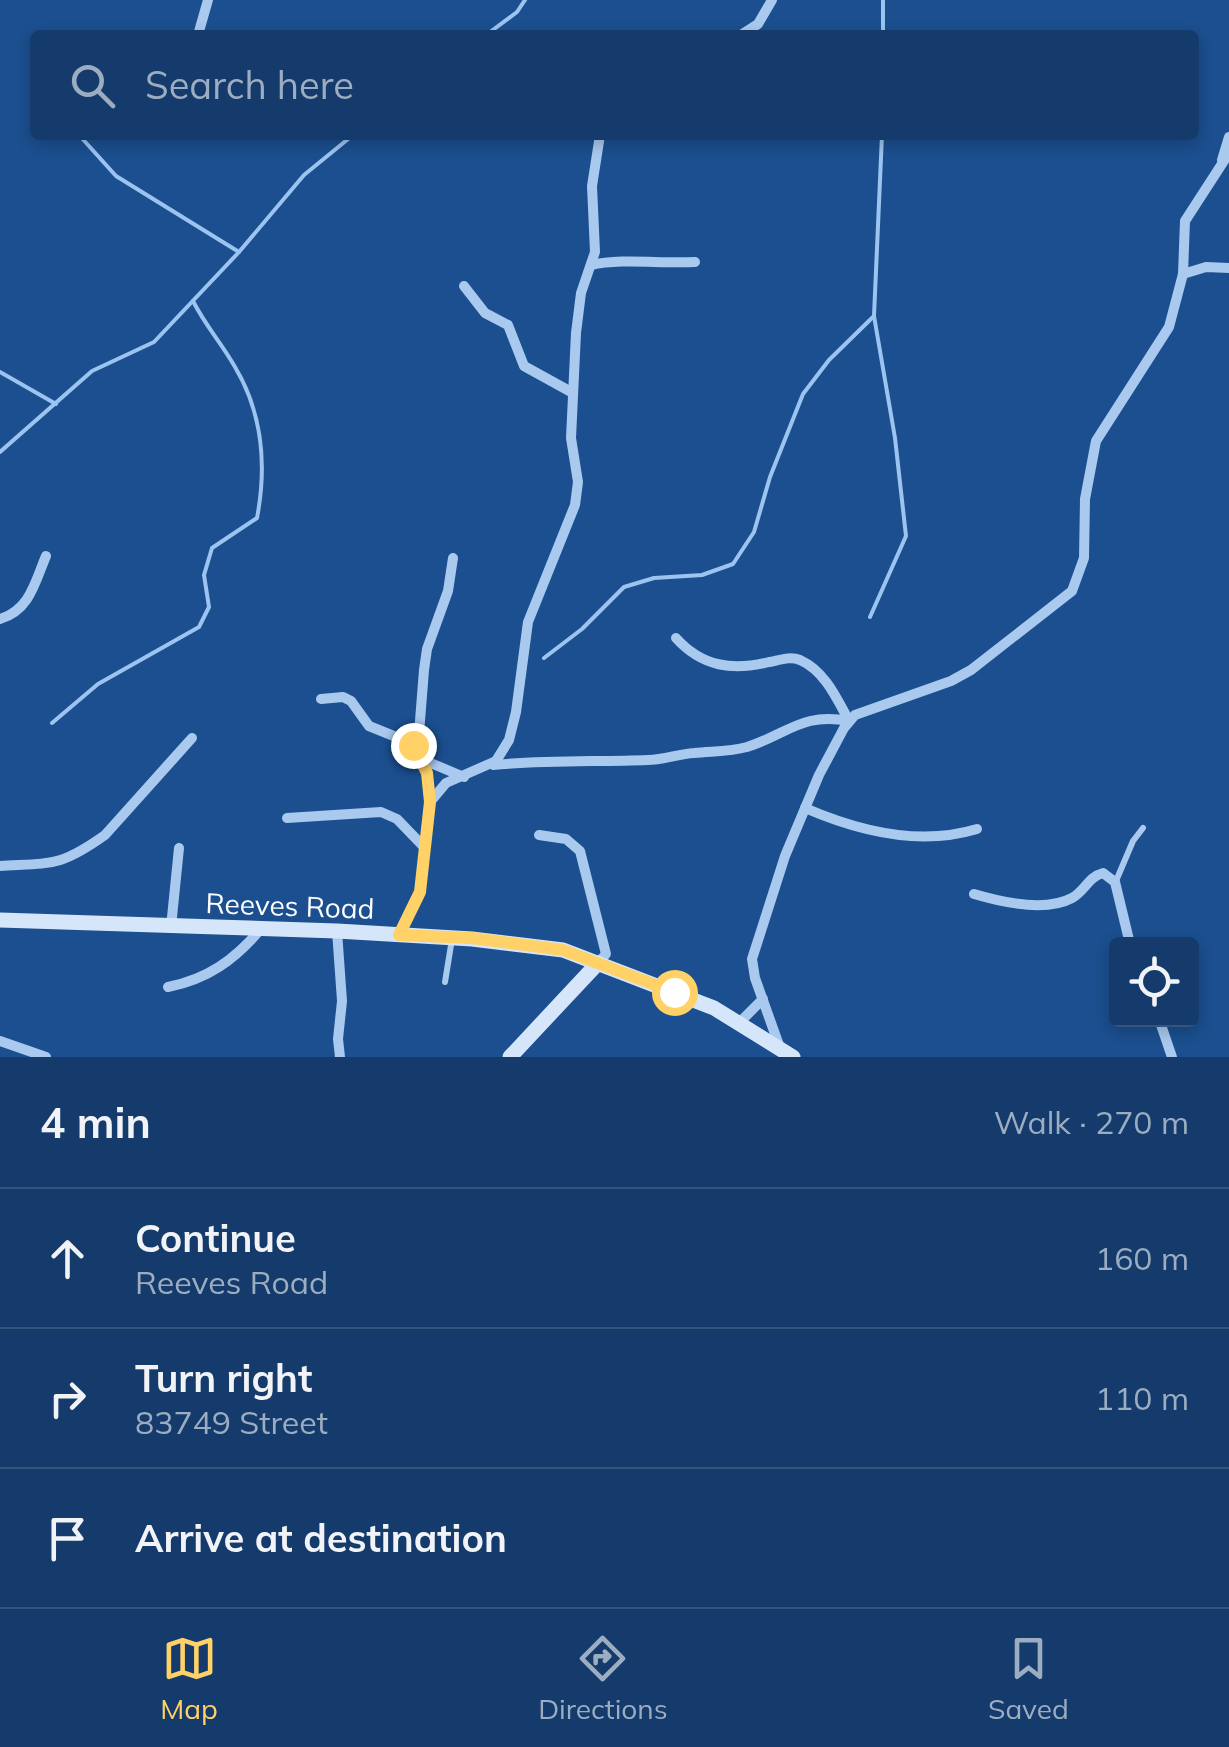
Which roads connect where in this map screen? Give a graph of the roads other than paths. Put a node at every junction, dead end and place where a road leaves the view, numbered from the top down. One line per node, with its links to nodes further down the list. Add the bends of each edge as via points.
1 (208, 0): 3 (street)
2 (772, 0): 4 (street)
3 (199, 30)
4 (749, 30)
5 (1229, 137): 8 (street)
6 (599, 140): 10 (street)
7 (1229, 153): 8 (street)
8 (1220, 165): 12 (street, via 1185,221)
9 (695, 262): 10 (street)
10 (591, 264): 14 (street, via 578,306)
11 (1228, 268): 12 (street)
12 (1183, 274): 20 (street, via 1162,339 1096,441 1085,499 1084,558 1072,592 971,670)
13 (464, 286): 14 (street, via 484,313 512,331 524,366)
14 (573, 393): 23 (street, via 578,493 528,622 514,729)
15 (46, 556): 17 (street, via 24,604)
16 (453, 558): 22 (street, via 426,654)
17 (0, 619)
18 (676, 638): 20 (street, via 696,657 724,666 803,661 834,692)
19 (322, 699): 22 (street, via 351,701 370,726 406,741)
20 (849, 720): 23 (street, via 816,718 718,753); 26 (street)
21 (192, 738): 33 (street, via 95,842 64,861)
22 (420, 755): 24 (street); 25 (street)
23 (489, 766): 24 (street)
24 (465, 777): 25 (street, via 446,784)
25 (430, 802): 31 (street)
26 (805, 808): 29 (street, via 854,828 928,836); 46 (street, via 755,944 752,967)
27 (287, 818): 31 (street, via 381,812)
28 (1142, 828): 34 (lane)
29 (978, 829)
30 (539, 835): 43 (street, via 566,839 580,851)
31 (424, 847): 40 (street, via 420,892)
32 (179, 848): 37 (street)
33 (0, 866)
34 (1115, 882): 35 (street, via 1100,873 1074,898 1047,905); 41 (street)
35 (974, 894)
36 (0, 920): 37 (street, Reeves Road)
37 (171, 926): 38 (street, Reeves Road)
38 (260, 930): 39 (street, Reeves Road); 45 (street, via 226,964)
39 (337, 931): 40 (street, Reeves Road); 52 (street)
40 (399, 935): 42 (street, Reeves Road)
41 (1128, 937)
42 (452, 938): 43 (street, Reeves Road); 44 (lane)
43 (602, 958): 47 (street, Reeves Road); 53 (street)
44 (445, 982)
45 (168, 987)
46 (763, 999): 47 (street); 50 (street)
47 (740, 1022): 50 (street, Reeves Road)
48 (1161, 1027): 54 (street)
49 (0, 1041): 51 (street)
50 (787, 1053)
51 (46, 1057)
52 (340, 1057)
53 (510, 1057)
54 (1172, 1057)

